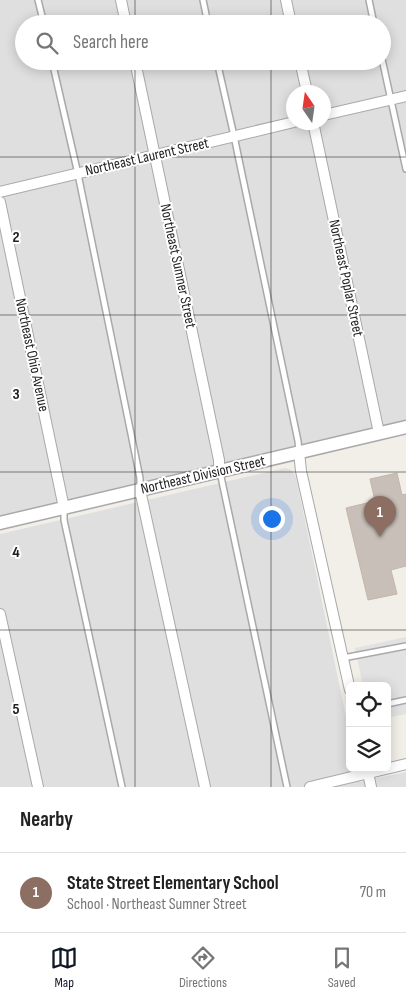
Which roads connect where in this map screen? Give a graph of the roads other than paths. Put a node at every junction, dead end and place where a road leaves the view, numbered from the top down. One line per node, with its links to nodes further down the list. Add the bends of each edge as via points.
1 (38, 0): 6 (lane)
2 (121, 0): 7 (street)
3 (203, 0): 8 (lane)
4 (286, 0): 9 (street)
5 (369, 0): 10 (lane)
6 (42, 15)
7 (124, 15)
8 (206, 15)
9 (289, 15)
10 (372, 15)
11 (54, 70): 25 (lane)
12 (137, 70): 23 (street, Northeast Sumner Street)
13 (219, 70): 22 (lane)
14 (302, 70): 16 (street)
15 (384, 70): 18 (lane)
16 (305, 85)
17 (406, 96): 18 (street)
18 (391, 100): 19 (street); 24 (lane)
19 (331, 114)
20 (286, 124): 22 (street, Northeast Laurent Street)
21 (315, 130): 29 (street, Northeast Poplar Street)
22 (234, 136): 23 (street, Northeast Laurent Street); 30 (lane)
23 (155, 155): 25 (street, Northeast Laurent Street); 31 (street, Northeast Sumner Street)
24 (406, 169)
25 (78, 174): 26 (street, Northeast Laurent Street); 32 (lane)
26 (0, 192)
27 (0, 202): 33 (street, Northeast Ohio Avenue)
28 (406, 427): 29 (street, Northeast Division Street)
29 (379, 433): 30 (street, Northeast Division Street)
30 (299, 452): 31 (street, Northeast Division Street); 37 (street)
31 (220, 471): 32 (street, Northeast Division Street); 48 (lane)
32 (140, 490): 33 (street, Northeast Division Street); 47 (street)
33 (64, 508): 34 (street, Northeast Division Street); 46 (lane)
34 (0, 523)
35 (0, 614): 45 (street)
36 (406, 646): 37 (lane)
37 (343, 658): 38 (street)
38 (348, 682)
39 (406, 700): 40 (lane)
40 (391, 703)
41 (406, 764): 42 (street)
42 (391, 767)
43 (363, 772): 49 (street)
44 (367, 772): 50 (street)
45 (38, 787)
46 (122, 787)
47 (205, 787)
48 (287, 787)
49 (310, 787)
50 (370, 787)

